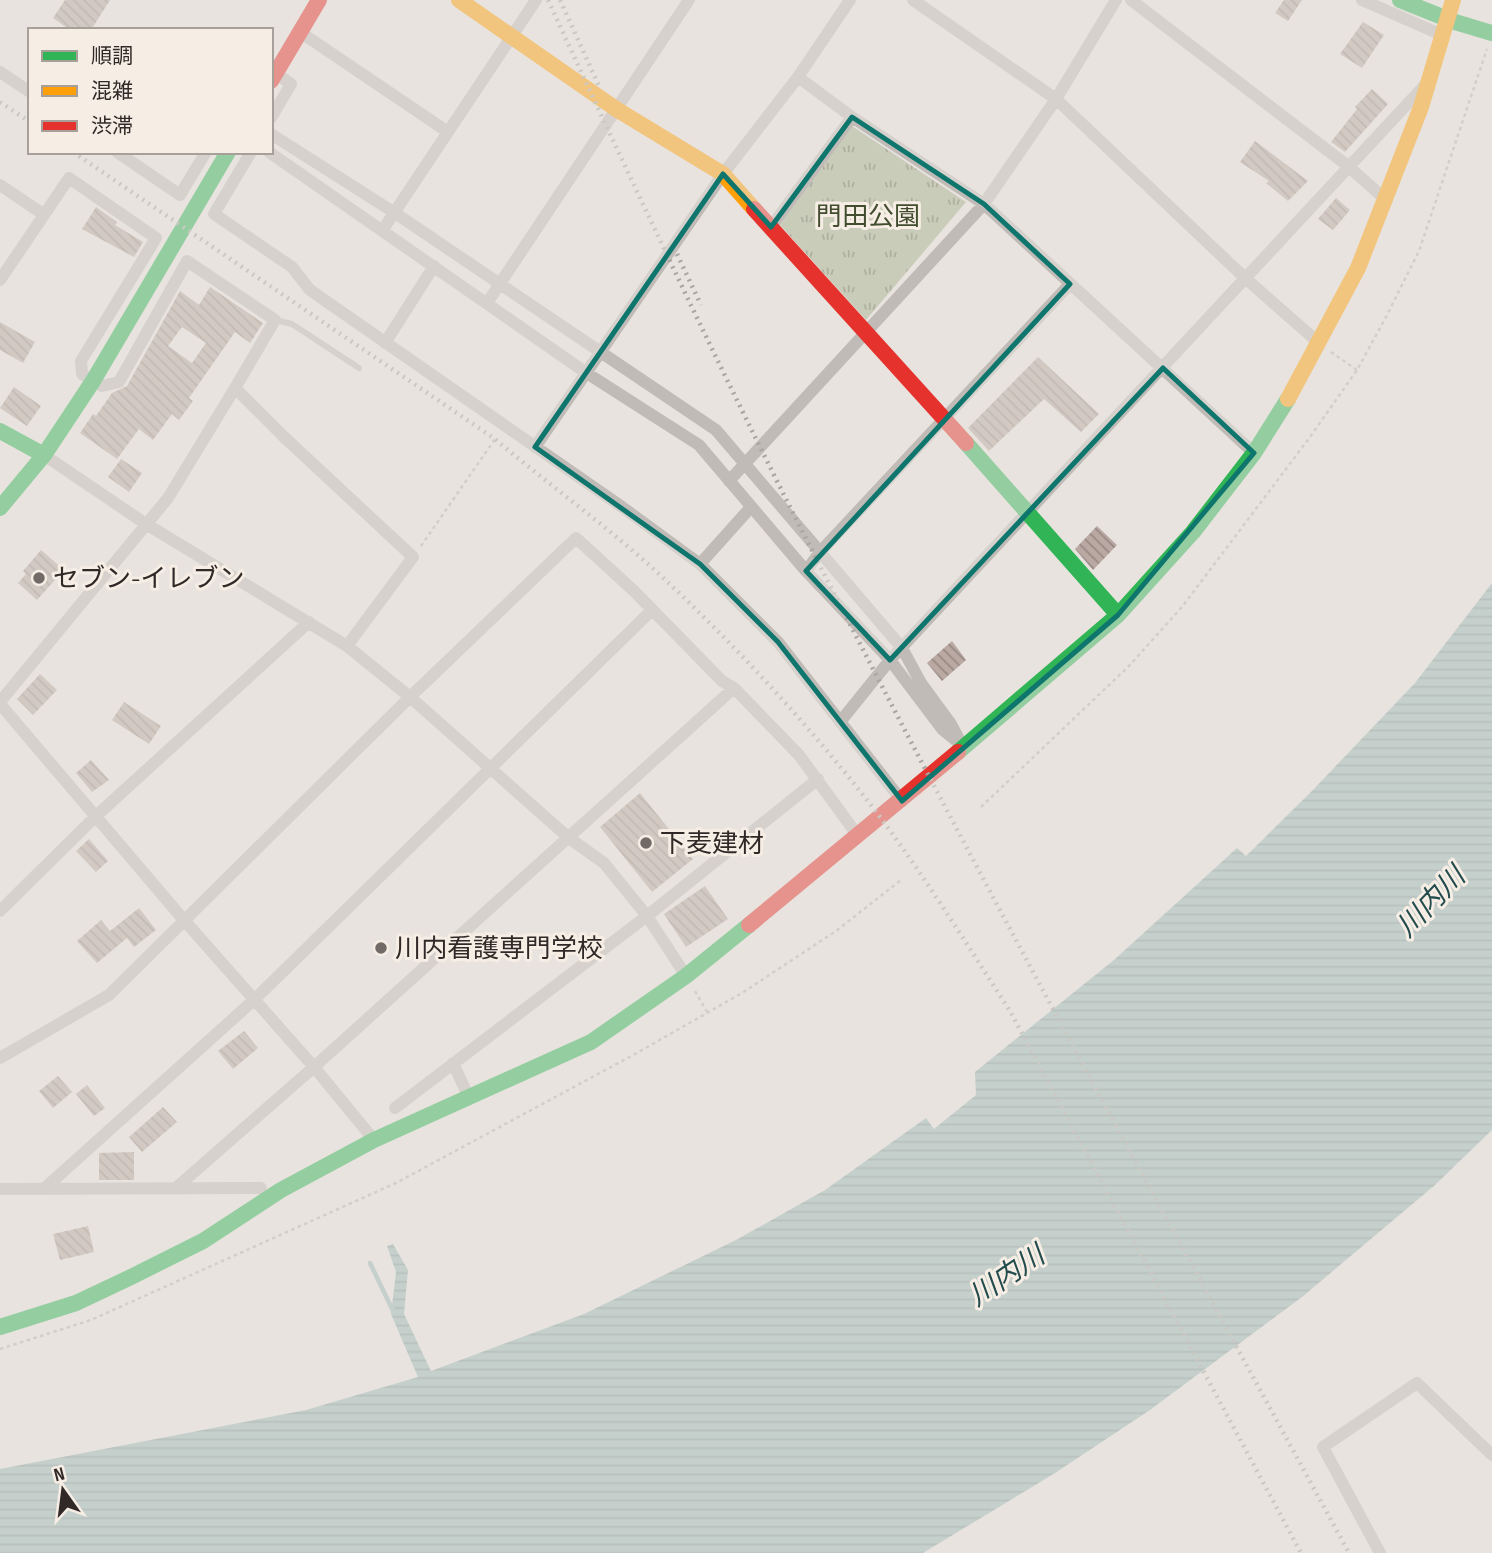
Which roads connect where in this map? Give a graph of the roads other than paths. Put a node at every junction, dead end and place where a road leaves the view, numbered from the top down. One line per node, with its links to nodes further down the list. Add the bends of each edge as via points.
1 (319, 0): 12 (street)
2 (459, 0): 14 (street)
3 (536, 0): 14 (street)
4 (689, 0): 22 (street)
5 (850, 0): 18 (street)
6 (913, 0): 21 (street)
7 (1116, 0): 21 (street)
8 (1131, 0): 32 (street)
9 (1362, 0): 13 (street)
10 (1400, 0): 15 (street)
11 (1453, 0): 13 (street)
12 (300, 32): 17 (street); 25 (street)
13 (1442, 35): 19 (street)
14 (512, 36): 22 (street); 25 (street)
15 (1490, 40)
16 (0, 72): 20 (street)
17 (273, 74): 23 (street, via 291,85)
18 (798, 77): 24 (street); 33 (street)
19 (1428, 82): 32 (street); 35 (street)
20 (28, 91)
21 (1056, 99): 36 (street); 42 (street)
22 (616, 109): 33 (street); 44 (street)
23 (273, 115)
24 (852, 117): 36 (street); 39 (street)
25 (447, 132): 37 (street)
26 (273, 135): 37 (street)
27 (120, 154): 28 (street, via 180,195)
28 (205, 154)
29 (227, 154): 55 (street)
30 (250, 154): 49 (street, via 214,214 292,267 310,290)
31 (272, 154): 40 (street)
32 (1348, 166): 35 (street); 42 (street)
33 (723, 174): 39 (street); 51 (street)
34 (0, 185): 38 (street)
35 (1385, 199): 50 (street, via 1358,268)
36 (984, 204): 45 (street); 48 (street)
37 (395, 213): 40 (street); 44 (street)
38 (43, 214): 43 (street); 55 (street, via 69,178 156,238 80,361 82,374)
39 (771, 227): 48 (street)
40 (382, 231): 41 (street)
41 (434, 266): 46 (street); 49 (street)
42 (1245, 278): 50 (street); 53 (street)
43 (0, 280)
44 (499, 284): 46 (street); 51 (street)
45 (1070, 284): 53 (street); 57 (street)
46 (486, 303): 54 (street)
47 (275, 320): 52 (lane, via 292,324); 55 (street, via 187,261 119,382 102,386); 56 (street)
48 (867, 333): 57 (street); 62 (street)
49 (384, 343): 59 (street)
50 (1319, 344): 60 (street)
51 (600, 351): 54 (street); 62 (street, via 716,430)
52 (359, 368)
53 (1163, 368): 60 (street); 66 (street)
54 (585, 372): 59 (street); 63 (street, via 699,446)
55 (93, 381): 61 (street)
56 (235, 388): 67 (street); 74 (street, via 413,557)
57 (944, 419): 66 (street); 68 (street)
58 (0, 431): 61 (street)
59 (535, 447): 69 (street)
60 (1254, 453): 72 (street)
61 (44, 455): 65 (street); 67 (street)
62 (744, 462): 63 (street); 68 (street)
63 (729, 481): 64 (street)
64 (751, 507): 69 (street); 70 (street)
65 (0, 508)
66 (1028, 512): 72 (street); 75 (street)
67 (146, 524): 73 (street); 79 (street)
68 (820, 552): 70 (street); 75 (street)
69 (700, 565): 80 (street, via 778,642)
70 (806, 571): 76 (street)
71 (653, 610): 77 (street); 78 (street, via 576,538); 82 (street)
72 (1118, 615): 81 (street)
73 (309, 622): 74 (street); 85 (street)
74 (347, 646): 78 (street)
75 (902, 648): 76 (street); 81 (street)
76 (890, 660): 80 (street); 81 (street, via 942,729)
77 (734, 688): 83 (street); 87 (street)
78 (410, 697): 82 (street); 90 (street)
79 (0, 703): 85 (street)
80 (840, 722): 84 (street)
81 (963, 747): 84 (street)
82 (492, 768): 87 (street); 92 (street)
83 (818, 779): 86 (street); 89 (street)
84 (902, 801): 86 (street)
85 (96, 816): 88 (street); 90 (street)
86 (858, 836): 91 (street)
87 (569, 838): 89 (street, via 604,863); 95 (street)
88 (0, 911)
89 (647, 916): 91 (street); 94 (street)
90 (183, 919): 92 (street); 93 (street, via 109,995)
91 (686, 976): 96 (street, via 591,1042)
92 (254, 1000): 95 (street); 99 (street)
93 (0, 1058)
94 (453, 1063): 96 (street); 97 (street)
95 (314, 1067): 98 (street); 100 (street)
96 (469, 1098): 98 (street)
97 (396, 1108)
98 (374, 1140): 103 (street, via 202,1241 131,1277 76,1303)
99 (46, 1187): 100 (street); 102 (street)
100 (177, 1187): 101 (street)
101 (261, 1188)
102 (0, 1189)
103 (0, 1326)
104 (1492, 1455): 105 (street, via 1417,1382 1323,1447)
105 (1380, 1553)

